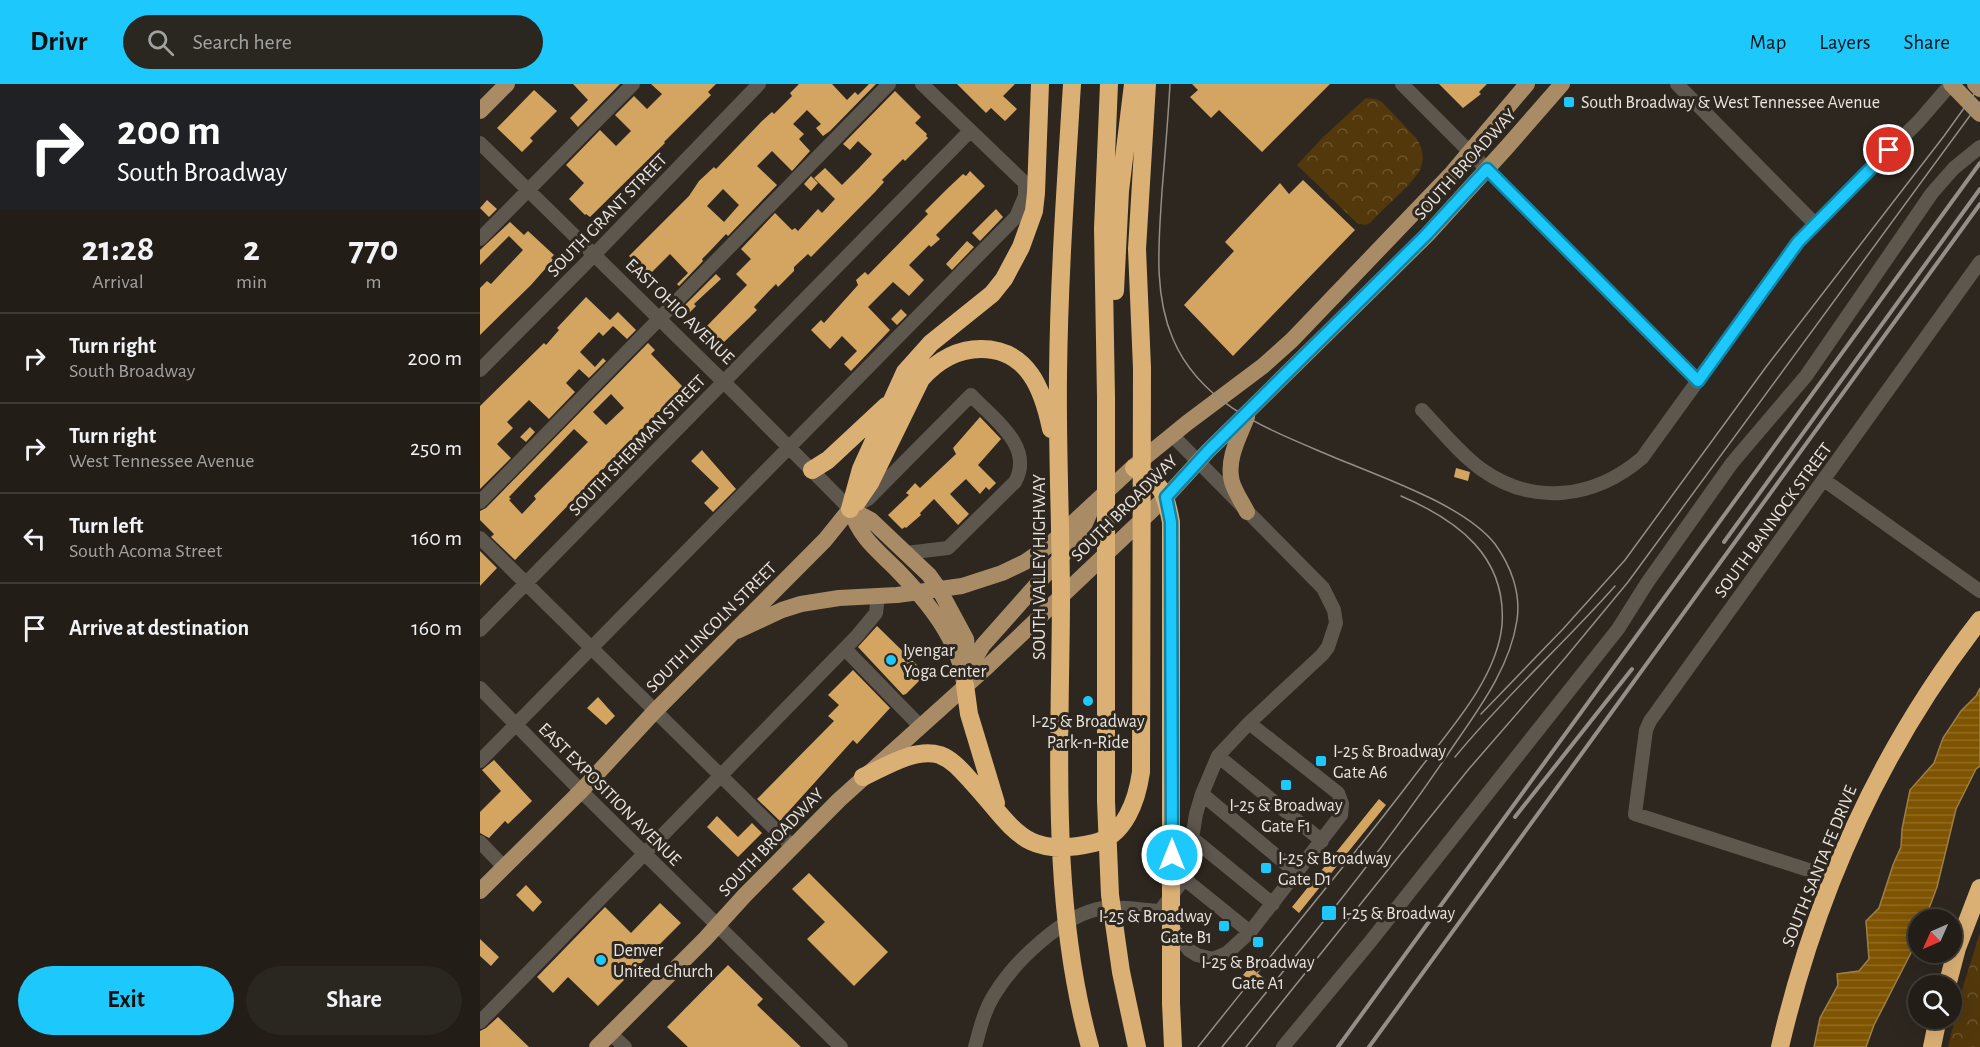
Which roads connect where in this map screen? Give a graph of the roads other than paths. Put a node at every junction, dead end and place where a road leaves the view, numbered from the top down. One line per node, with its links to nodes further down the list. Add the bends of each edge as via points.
1 (507, 84): 18 (main road)
2 (633, 84): 25 (street)
3 (759, 84): 28 (street, SOUTH GRANT STREET)
4 (890, 84): 30 (street)
5 (922, 84): 20 (street)
6 (1040, 84): 35 (highway, via 1034,211 1021,247 992,294 913,362)
7 (1072, 84): 44 (highway, SOUTH VALLEY HIGHWAY, via 1058,374)
8 (1109, 84): 34 (highway, via 1103,228)
9 (1133, 84): 34 (highway, via 1120,191)
10 (1147, 84): 74 (highway, via 1137,249 1142,368 1138,794 1122,826 1100,842 1078,847 1038,846 1018,835)
11 (1402, 84): 23 (street)
12 (1527, 84): 23 (main road, SOUTH BROADWAY)
13 (1562, 84): 24 (main road, SOUTH BROADWAY)
14 (1677, 84): 26 (street)
15 (1975, 84): 17 (main road)
16 (1948, 87): 19 (main road); 26 (street)
17 (1980, 89)
18 (480, 111)
19 (1980, 114)
20 (970, 131): 33 (street, SOUTH SHERMAN STREET); 39 (street, via 1024,183 1025,196 1016,217)
21 (480, 143): 25 (street, EAST OHIO AVENUE)
22 (1980, 147): 101 (street, via 1932,193 1806,376 1732,463 1618,629)
23 (1469, 151): 24 (street); 38 (main road, SOUTH BROADWAY, via 1292,340)
24 (1487, 169): 32 (street); 36 (main road, SOUTH BROADWAY, via 1388,275)
25 (528, 190): 27 (street); 28 (street, EAST OHIO AVENUE)
26 (1815, 224): 32 (street)
27 (480, 239)
28 (594, 255): 30 (street, EAST OHIO AVENUE); 31 (street, SOUTH GRANT STREET)
29 (1980, 262): 43 (street, SOUTH BANNOCK STREET)
30 (660, 319): 33 (street, EAST OHIO AVENUE); 46 (street)
31 (480, 370)
32 (1698, 381): 37 (street, via 1642,458 1611,480 1574,492 1534,492 1497,479)
33 (724, 382): 39 (street, EAST OHIO AVENUE); 52 (street, SOUTH SHERMAN STREET)
34 (1106, 397): 99 (highway, via 1108,854 1120,972)
35 (894, 398): 42 (highway, via 828,460); 48 (highway, via 861,469)
36 (1250, 410): 40 (main road, SOUTH BROADWAY); 49 (main road, via 1233,454 1231,475)
37 (1422, 410)
38 (1172, 435): 40 (street); 41 (main road, SOUTH BROADWAY)
39 (789, 447): 42 (street, EAST OHIO AVENUE); 60 (street)
40 (1198, 461): 45 (main road, SOUTH BROADWAY); 49 (street)
41 (1133, 467): 45 (highway, via 1151,477); 47 (main road, SOUTH BROADWAY)
42 (812, 470): 48 (street, EAST OHIO AVENUE)
43 (1824, 480): 54 (street); 83 (street, SOUTH BANNOCK STREET, via 1650,721 1643,743 1635,814)
44 (1059, 481): 48 (highway, via 1047,408 1025,366 1003,351 973,349 944,358 921,379 870,483); 98 (highway, SOUTH VALLEY HIGHWAY, via 1063,882 1074,972)
45 (1166, 497): 62 (main road, SOUTH BROADWAY); 100 (highway, via 1171,522)
46 (480, 502)
47 (1094, 503): 53 (main road, SOUTH BROADWAY, via 1025,562 980,582); 62 (main road, via 1079,537 983,645)
48 (850, 509): 51 (main road, EAST OHIO AVENUE, via 871,520); 51 (street, SOUTH LINCOLN STREET, via 868,499 971,395 1017,445 1018,476 948,548); 55 (main road, EAST OHIO AVENUE, via 862,536); 59 (main road, SOUTH LINCOLN STREET)
49 (1247, 512): 65 (street, via 1323,588 1336,623 1322,655)
50 (480, 538): 52 (street)
51 (906, 553): 53 (main road, EAST OHIO AVENUE)
52 (526, 584): 58 (street, SOUTH SHERMAN STREET); 60 (street)
53 (939, 589): 55 (main road, SOUTH BROADWAY); 62 (main road, EAST OHIO AVENUE, via 966,639)
54 (1980, 591)
55 (916, 592): 56 (main road, SOUTH BROADWAY); 62 (main road, EAST OHIO AVENUE, via 944,630)
56 (878, 596): 59 (main road, SOUTH BROADWAY, via 801,604); 61 (street, via 876,613)
57 (1980, 620): 83 (highway, SOUTH SANTA FE DRIVE, via 1892,754 1855,824)
58 (480, 630)
59 (736, 631): 64 (main road, SOUTH LINCOLN STREET)
60 (591, 648): 64 (street); 66 (street)
61 (845, 649): 67 (street); 70 (street)
62 (964, 677): 67 (main road, SOUTH BROADWAY); 74 (highway, via 969,714)
63 (480, 688): 66 (street, EAST EXPOSITION AVENUE)
64 (655, 711): 70 (street); 72 (main road, SOUTH LINCOLN STREET)
65 (1249, 723): 68 (street); 77 (street, via 1340,797 1341,815)
66 (516, 725): 69 (street); 72 (street, EAST EXPOSITION AVENUE)
67 (920, 726): 71 (main road, SOUTH BROADWAY)
68 (1218, 756): 73 (street); 77 (street)
69 (480, 761)
70 (722, 776): 78 (street); 79 (street)
71 (863, 777): 74 (highway, via 912,755 936,754 962,771); 78 (main road, SOUTH BROADWAY)
72 (581, 791): 79 (street, EAST EXPOSITION AVENUE); 80 (main road, SOUTH LINCOLN STREET)
73 (1202, 794): 75 (street); 81 (street)
74 (1000, 813)
75 (1192, 838): 82 (street); 86 (street)
76 (480, 842): 80 (street)
77 (1322, 842): 81 (street)
78 (792, 846): 88 (main road, SOUTH BROADWAY)
79 (646, 855): 88 (street, EAST EXPOSITION AVENUE); 91 (street)
80 (504, 867): 85 (main road, SOUTH LINCOLN STREET)
81 (1297, 873): 86 (street)
82 (1182, 877): 87 (street); 89 (street)
83 (1833, 878): 102 (highway, SOUTH SANTA FE DRIVE, via 1800,971)
84 (1980, 888): 90 (highway)
85 (480, 891)
86 (1273, 904): 89 (street)
87 (1160, 911): 89 (street, via 1189,950 1205,958 1227,953); 97 (street, via 1105,908 1055,929 1013,970 994,995)
88 (717, 924): 93 (main road, SOUTH BROADWAY); 96 (street, EAST EXPOSITION AVENUE)
89 (1250, 932)
90 (1950, 975)
91 (480, 1022)
92 (1936, 1029): 103 (highway)
93 (610, 1033): 94 (main road, SOUTH BROADWAY); 95 (street)
94 (597, 1047)
95 (625, 1047)
96 (842, 1047)
97 (975, 1047)
98 (1090, 1047)
99 (1137, 1047)
100 (1173, 1047)
101 (1283, 1047)
102 (1780, 1047)
103 (1932, 1047)

